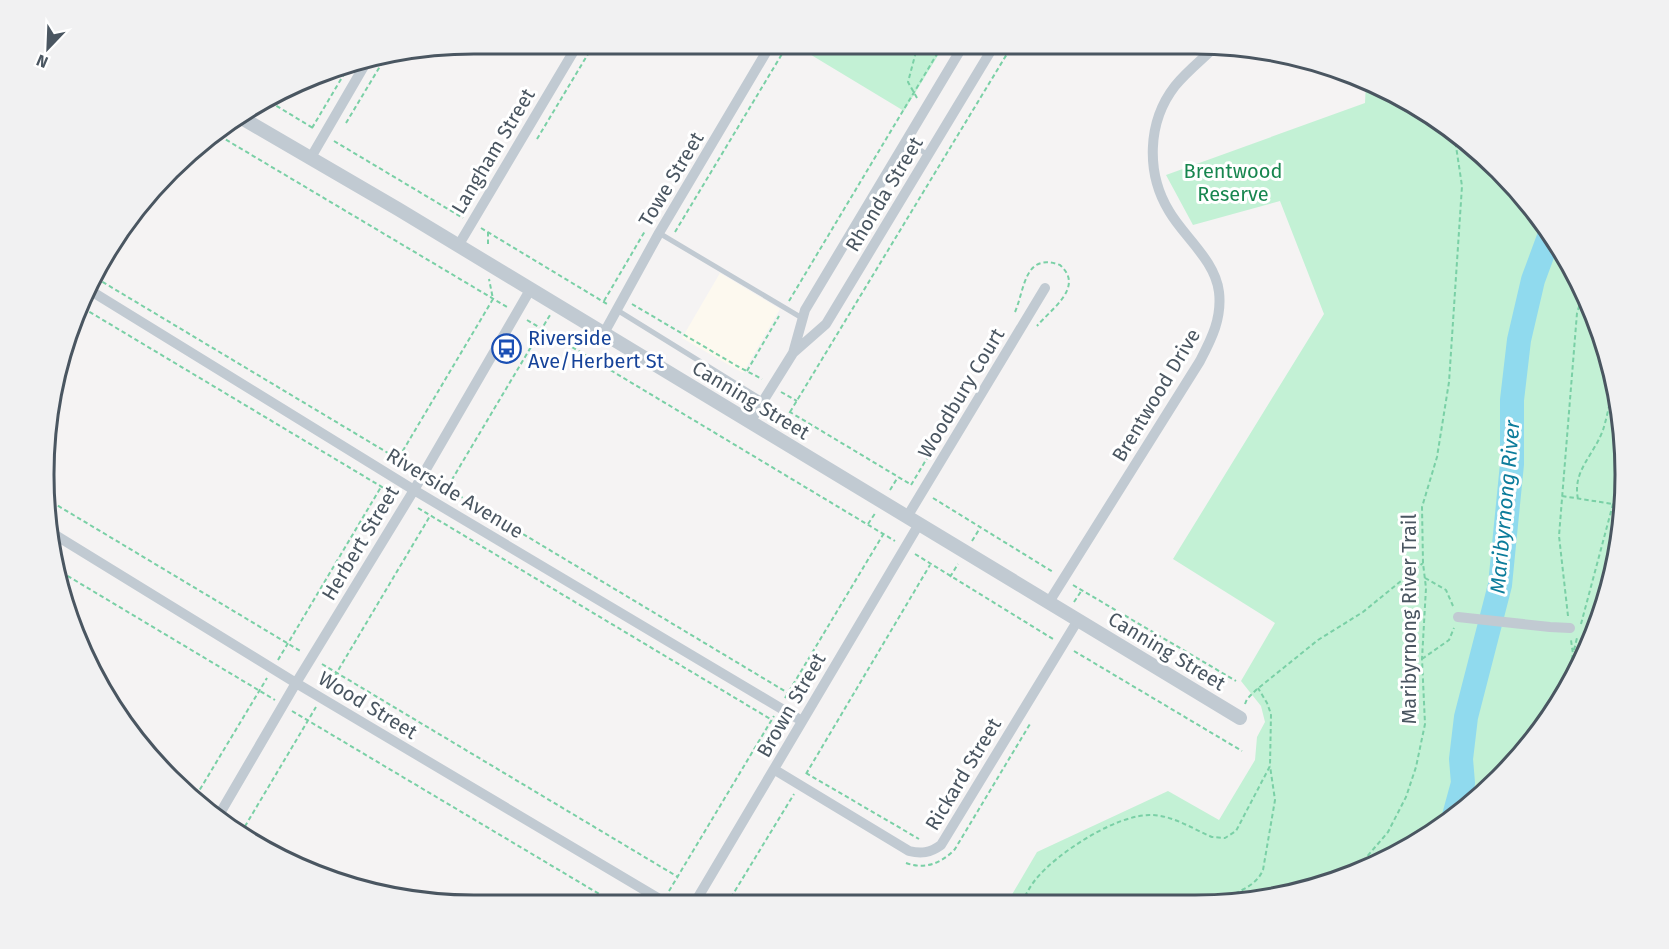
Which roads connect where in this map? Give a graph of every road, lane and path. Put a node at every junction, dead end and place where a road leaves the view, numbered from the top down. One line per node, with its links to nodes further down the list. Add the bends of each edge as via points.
1 (572, 54): 27 (street, Langham Street)
2 (588, 54): 22 (path)
3 (765, 54): 29 (street, Towe Street)
4 (782, 54): 30 (path)
5 (915, 54): 14 (path, via 908,82)
6 (937, 54): 14 (path)
7 (958, 54): 16 (street, Rhonda Street)
8 (989, 54): 25 (street, Rhonda Street)
9 (1007, 54): 52 (path)
10 (1208, 54): 78 (street, Brentwood Drive, via 1175,87 1160,114 1153,137 1152,162 1169,211 1212,269 1220,311 1215,334)
11 (380, 65): 18 (path)
12 (362, 69): 20 (street)
13 (344, 75): 19 (path)
14 (914, 92): 16 (path); 41 (path)
15 (274, 105): 19 (path)
16 (925, 111): 23 (street, Rhonda Street)
17 (247, 121): 26 (street, Canning Street)
18 (346, 123)
19 (312, 128): 20 (path)
20 (324, 135): 26 (street); 27 (path)
21 (223, 138): 37 (path)
22 (535, 141)
23 (907, 141): 25 (lane); 45 (street, Rhonda Street)
24 (1456, 146): 74 (path, Maribyrnong River Trail, via 1462,186 1449,382 1437,457 1422,507)
25 (928, 155): 48 (street, Rhonda Street, via 826,324)
26 (310, 159): 31 (street, Canning Street)
27 (471, 223): 28 (path); 31 (street, Langham Street)
28 (488, 232): 32 (path); 42 (path)
29 (659, 234): 30 (lane); 42 (street, Towe Street)
30 (670, 240): 41 (lane)
31 (458, 246): 32 (street, Canning Street)
32 (485, 263): 35 (street, Canning Street); 37 (path)
33 (101, 281): 57 (path)
34 (1045, 288): 63 (street, Woodbury Court)
35 (530, 290): 39 (street, Canning Street); 44 (street, Herbert Street)
36 (95, 293): 58 (street, Riverside Avenue)
37 (493, 299): 44 (path); 57 (path)
38 (632, 304): 49 (path)
39 (556, 305): 46 (path); 47 (street, Canning Street)
40 (1579, 306): 64 (path)
41 (784, 308): 45 (lane); 49 (path)
42 (617, 310): 47 (street, Towe Street); 51 (lane)
43 (87, 311): 60 (path)
44 (516, 313): 46 (path); 59 (street, Herbert Street)
45 (802, 318): 48 (street, Rhonda Street)
46 (542, 329): 61 (path); 73 (path)
47 (604, 333): 55 (street, Canning Street)
48 (793, 353): 50 (street, Rhonda Street)
49 (747, 370): 50 (path)
50 (773, 386): 51 (street, Rhonda Street); 52 (path)
51 (764, 401): 55 (street, Rhonda Street)
52 (797, 401): 54 (path)
53 (1609, 403): 65 (path, via 1602,431 1575,487)
54 (790, 412): 56 (path); 63 (path)
55 (750, 422): 56 (street, Canning Street)
56 (775, 437): 71 (street, Canning Street)
57 (398, 459): 58 (path); 59 (path)
58 (389, 474): 60 (path); 62 (street, Riverside Avenue)
59 (423, 474): 61 (path); 62 (street, Herbert Street)
60 (381, 487): 66 (path); 84 (path)
61 (447, 488): 68 (path); 97 (path)
62 (414, 490): 66 (street, Herbert Street); 68 (street, Riverside Avenue)
63 (922, 492): 71 (street, Woodbury Court); 78 (path)
64 (1562, 496): 65 (path); 83 (path, via 1559,536)
65 (1578, 499): 69 (path)
66 (406, 502): 70 (path); 88 (street, Herbert Street)
67 (55, 504): 84 (path)
68 (437, 504): 70 (path); 104 (street, Riverside Avenue)
69 (1613, 504): 87 (path)
70 (430, 516): 92 (path); 102 (path)
71 (913, 520): 73 (street, Brown Street); 80 (street, Canning Street)
72 (59, 537): 91 (street, Wood Street)
73 (905, 547): 75 (path); 104 (street, Brown Street)
74 (1423, 563): 77 (path, Maribyrnong River Trail); 95 (path)
75 (930, 565): 85 (path); 108 (path)
76 (66, 575): 96 (path)
77 (1425, 578): 81 (path, via 1446,590); 89 (path, Maribyrnong River Trail)
78 (1064, 579): 79 (path); 80 (street, Brentwood Drive)
79 (1082, 590): 82 (path); 93 (path)
80 (1049, 602): 82 (street, Canning Street)
81 (1458, 617): 83 (street); 89 (path, via 1449,640)
82 (1078, 620): 85 (street, Rickard Street); 86 (path); 100 (street, Canning Street)
83 (1570, 628): 87 (path)
84 (287, 644): 88 (path); 91 (path)
85 (1063, 644): 86 (path); 109 (street, Rickard Street, via 935,850 909,851)
86 (1074, 651): 105 (path)
87 (1573, 653): 90 (path)
88 (311, 658): 92 (path); 94 (street, Herbert Street)
89 (1422, 659): 114 (path, Maribyrnong River Trail, via 1425,724 1416,766 1388,832)
90 (1571, 662)
91 (273, 668): 94 (street, Wood Street); 96 (path)
92 (336, 673): 98 (path); 116 (path)
93 (1236, 681)
94 (296, 683): 98 (street, Wood Street); 99 (street, Herbert Street)
95 (1258, 688): 100 (path, via 1247,699); 106 (path, via 1270,709)
96 (259, 691): 99 (path); 110 (path)
97 (788, 693)
98 (321, 698): 101 (path); 119 (street, Wood Street)
99 (283, 705): 101 (path); 111 (street, Herbert Street)
100 (1240, 718)
101 (308, 720): 112 (path); 118 (path)
102 (772, 720)
103 (1032, 720): 115 (path, via 947,858 936,865 921,866)
104 (802, 721): 107 (street, Brown Street)
105 (1242, 751)
106 (1270, 766): 117 (path, via 1275,800 1263,870 1252,885); 122 (path, via 1240,825 1225,838 1212,837 1161,816 1136,817 1072,847 1036,879)
107 (775, 770): 109 (street, Rickard Street); 120 (street, Brown Street)
108 (806, 773): 109 (path); 113 (path)
109 (800, 784): 121 (path)
110 (198, 792)
111 (222, 810)
112 (244, 826)
113 (921, 840)
114 (1365, 858)
115 (900, 860)
116 (678, 877)
117 (1235, 893)
118 (601, 895)
119 (653, 895)
120 (699, 895)
121 (732, 895)
122 (1026, 895)

